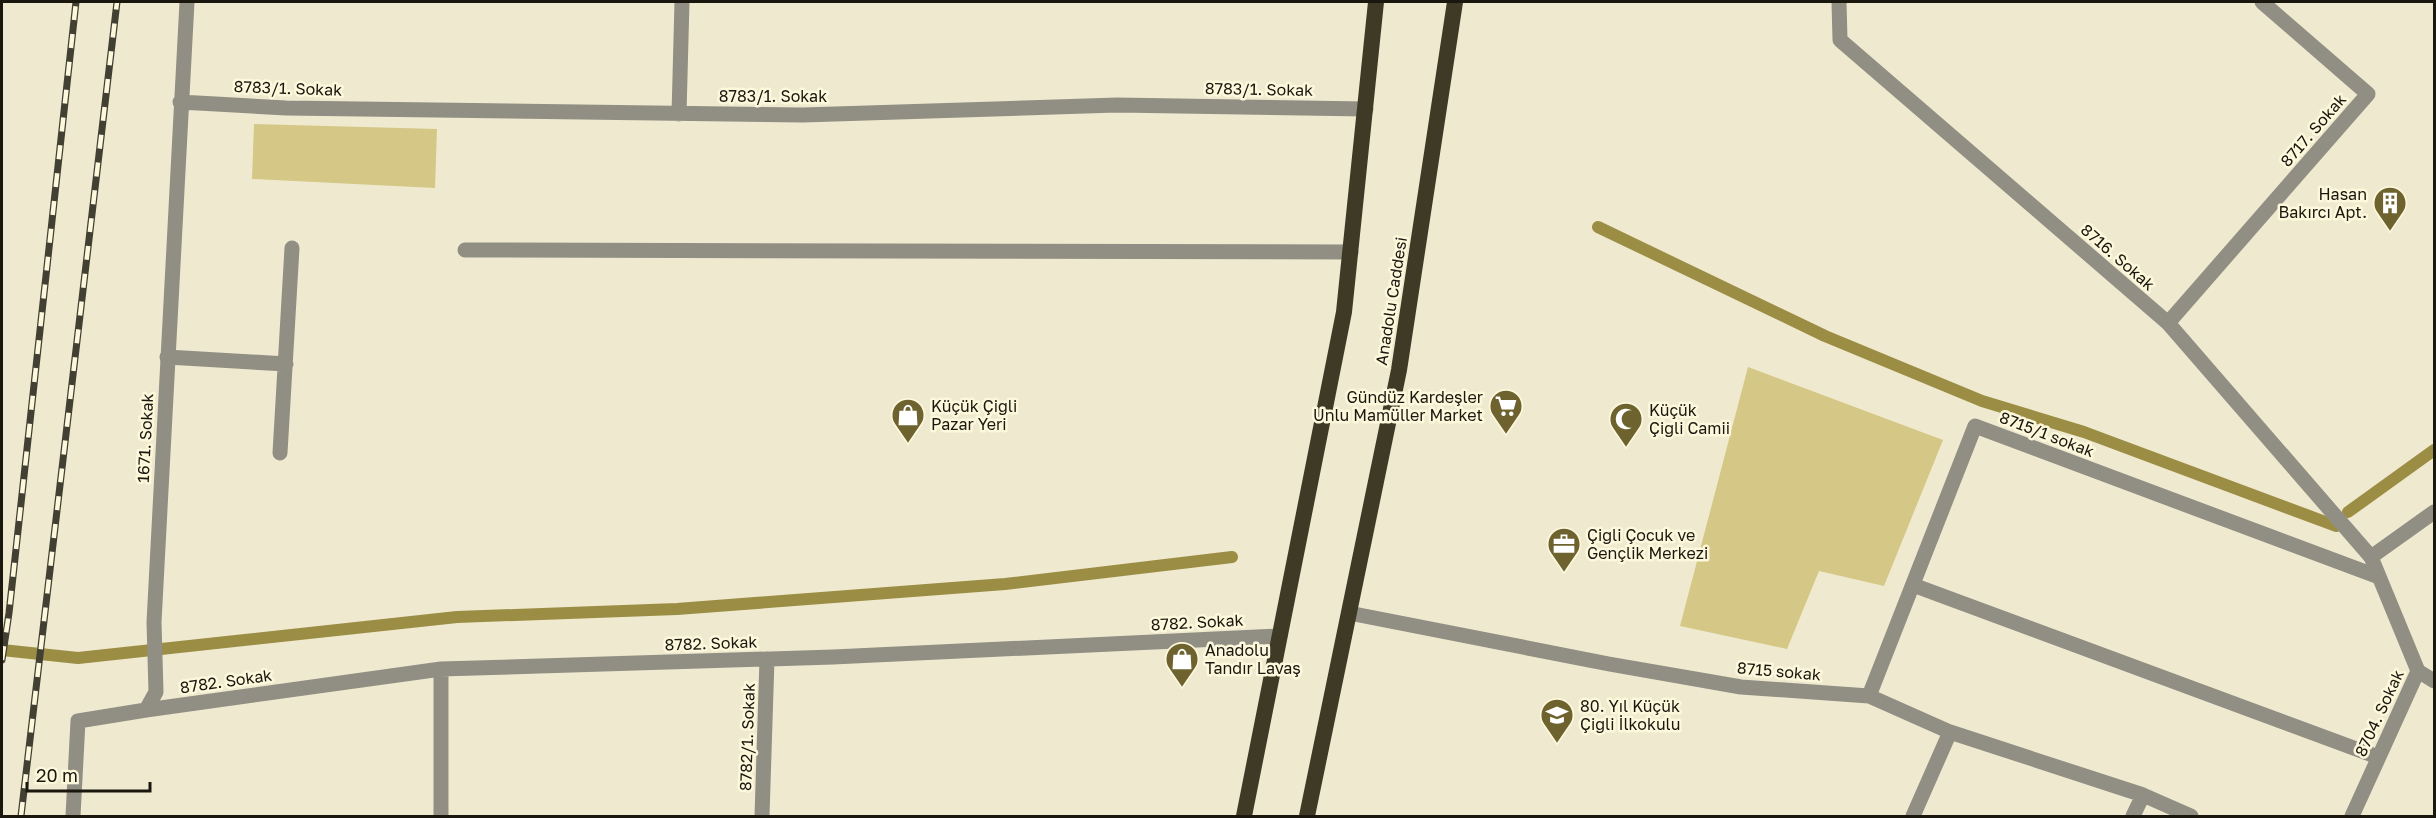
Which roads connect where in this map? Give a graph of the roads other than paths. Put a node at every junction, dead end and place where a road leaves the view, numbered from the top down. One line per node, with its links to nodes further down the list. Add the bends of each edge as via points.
1 (187, 2): 7 (street, 1671. Sokak)
2 (682, 2): 9 (street)
3 (1376, 2): 8 (highway)
4 (1455, 2): 21 (highway, Anadolu Caddesi, via 1399,370)
5 (1839, 2): 13 (street, 8716. Sokak, via 1839,40)
6 (2262, 2): 13 (street, 8717. Sokak, via 2368,94)
7 (180, 102): 9 (street, 8783/1. Sokak, via 286,108); 14 (street, 1671. Sokak)
8 (1366, 109): 9 (street, 8783/1. Sokak, via 1117,105 803,116); 12 (highway)
9 (679, 114)
10 (292, 248): 15 (street)
11 (465, 250): 12 (street)
12 (1351, 252): 22 (highway, via 1344,312)
13 (2168, 323): 18 (street, 8716. Sokak)
14 (167, 357): 15 (street); 28 (street, 1671. Sokak, via 154,622 156,692)
15 (286, 364): 16 (street)
16 (280, 453)
17 (2434, 512): 18 (street)
18 (2371, 557): 19 (street, 8704. Sokak)
19 (2379, 577): 20 (street, 8715/1 sokak, via 1975,426); 25 (street, 8704. Sokak)
20 (1913, 585): 27 (street, 8715/1 sokak); 30 (street)
21 (1349, 613): 27 (street, 8715 sokak, via 1741,687); 36 (highway, Anadolu Caddesi)
22 (1280, 636): 23 (street, 8782. Sokak); 35 (highway)
23 (767, 659): 24 (street, 8782. Sokak); 34 (street, 8782/1. Sokak)
24 (441, 669): 28 (street, 8782. Sokak); 33 (street)
25 (2418, 671): 26 (street); 30 (street, 8704. Sokak)
26 (2434, 681)
27 (1869, 696): 29 (street, 8715 sokak)
28 (146, 710): 32 (street, via 78,721)
29 (1950, 732): 31 (street, 8715 sokak); 37 (street)
30 (2378, 757): 40 (street, 8704. Sokak)
31 (2143, 795): 38 (street); 39 (street, 8715 sokak)
32 (73, 816)
33 (441, 816)
34 (762, 816)
35 (1244, 816)
36 (1307, 816)
37 (1913, 816)
38 (2133, 816)
39 (2191, 816)
40 (2352, 816)

